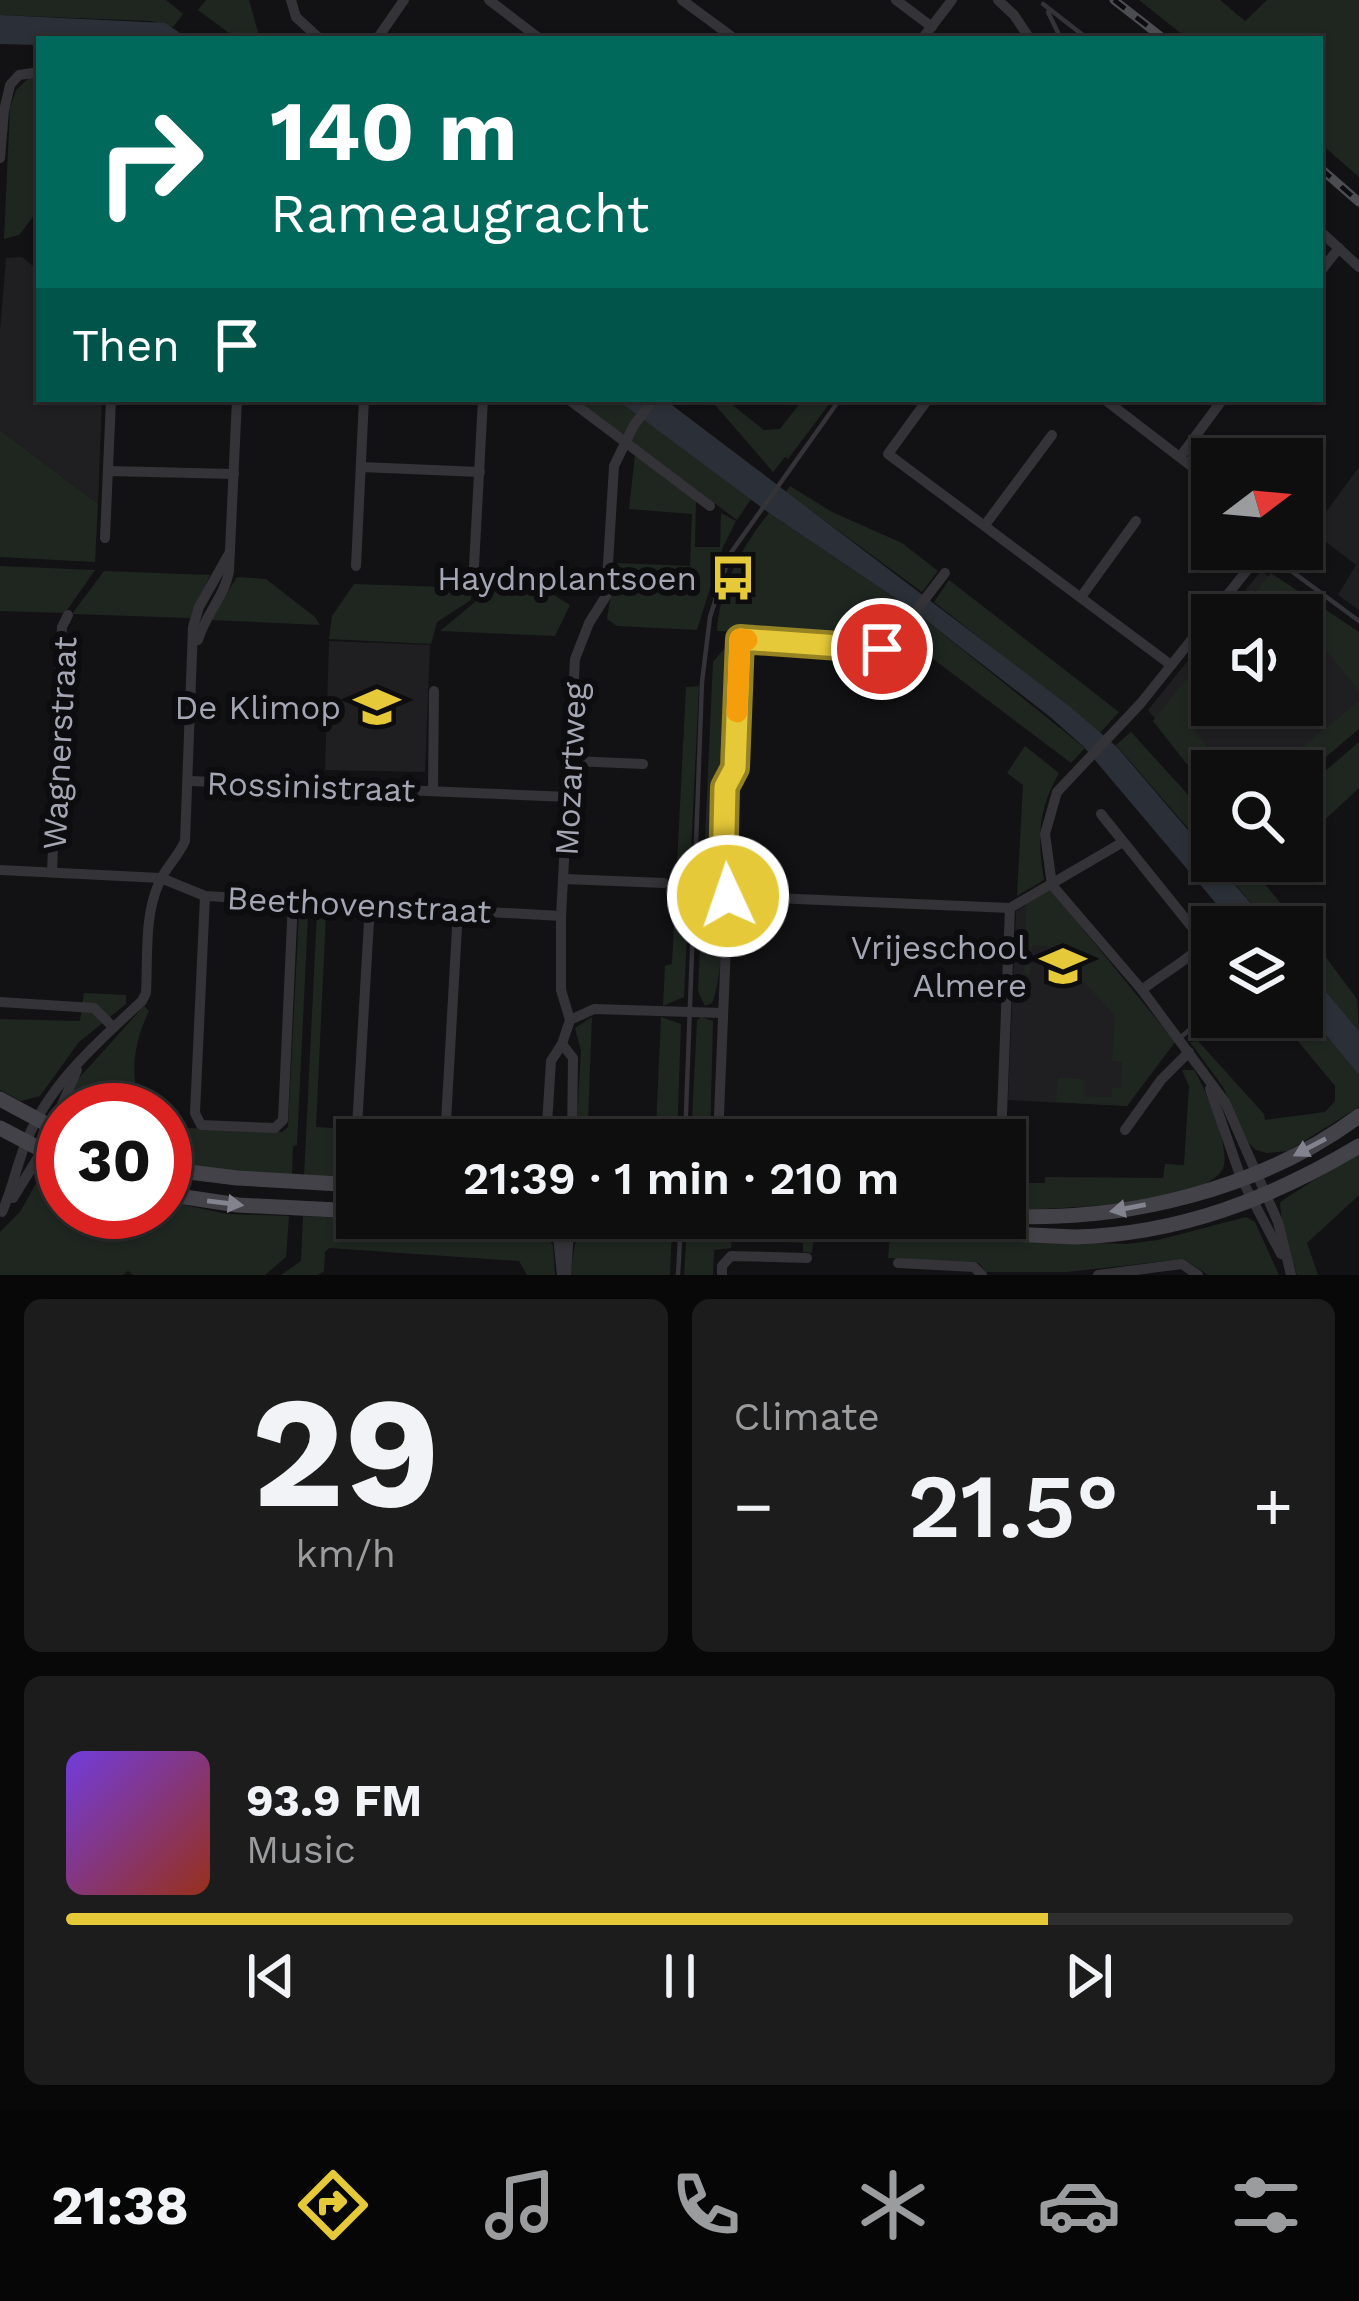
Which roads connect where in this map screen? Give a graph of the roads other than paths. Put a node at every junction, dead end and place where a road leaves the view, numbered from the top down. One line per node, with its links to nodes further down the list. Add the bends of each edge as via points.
1 (291, 0): 10 (street)
2 (404, 0): 11 (street)
3 (489, 0): 12 (street)
4 (682, 0): 13 (street)
5 (896, 0): 9 (street)
6 (952, 0): 9 (street)
7 (998, 0): 15 (street)
8 (1041, 2): 16 (lane); 17 (lane)
9 (932, 27): 14 (street)
10 (317, 36)
11 (379, 36)
12 (536, 36)
13 (730, 36)
14 (924, 36)
15 (1028, 36)
16 (1058, 36)
17 (1084, 36)
18 (36, 72): 19 (street, via 10,85)
19 (1, 127): 20 (street)
20 (0, 158)
21 (1323, 234): 22 (street)
22 (1339, 248): 23 (street); 24 (street)
23 (1323, 268)
24 (1359, 268)
25 (111, 402): 40 (street)
26 (237, 402): 42 (street)
27 (364, 402): 39 (street)
28 (483, 402): 41 (street)
29 (572, 402): 36 (street)
30 (652, 402): 36 (street, Mozartweg)
31 (839, 402): 81 (lane, via 750,523 719,584 707,635)
32 (926, 402): 45 (street, via 888,454)
33 (1108, 402): 37 (street)
34 (1220, 402): 37 (street)
35 (1052, 435): 45 (street)
36 (626, 441): 43 (street); 59 (street, Mozartweg, via 614,466 606,596 575,659)
37 (1180, 457): 38 (street)
38 (1191, 466)
39 (361, 467): 41 (street); 47 (street)
40 (109, 471): 42 (street); 46 (street)
41 (480, 472): 51 (street)
42 (234, 474): 61 (street, via 230,552 194,627)
43 (710, 506)
44 (1136, 521): 52 (street)
45 (985, 525): 52 (street)
46 (105, 538)
47 (356, 566)
48 (1246, 570): 57 (street)
49 (1291, 570): 54 (lane)
50 (945, 573): 55 (street)
51 (473, 585)
52 (1081, 597): 57 (street)
53 (68, 615): 67 (street, Wagnerstraat)
54 (1359, 621)
55 (902, 628)
56 (903, 649): 73 (street, via 740,639 735,768 725,787)
57 (1171, 665): 71 (street, via 1058,792 1045,834)
58 (434, 691): 62 (street, Rossinistraat)
59 (572, 761): 60 (street); 63 (street, Mozartweg)
60 (643, 764)
61 (190, 781): 62 (street, Rossinistraat); 68 (street, via 185,841)
62 (433, 790): 63 (street, Rossinistraat)
63 (568, 797): 69 (street, Mozartweg)
64 (1101, 814): 65 (street)
65 (1123, 842): 71 (street); 79 (street, via 1200,937 1190,958)
66 (0, 870): 67 (street, Beethovenstraat)
67 (52, 872): 68 (street, Beethovenstraat)
68 (161, 878): 72 (street, Beethovenstraat); 84 (street, via 151,905 146,993)
69 (564, 879): 70 (street); 78 (street, Mozartweg)
70 (664, 883)
71 (1052, 885): 76 (street); 79 (street)
72 (205, 896): 74 (street, Beethovenstraat); 74 (street, via 195,1113 201,1125 274,1128 283,1120)
73 (728, 896): 76 (street); 82 (street)
74 (293, 900): 75 (street, Beethovenstraat)
75 (370, 904): 77 (street, Beethovenstraat); 93 (street)
76 (1010, 908): 99 (street)
77 (458, 910): 78 (street, Beethovenstraat); 94 (street)
78 (561, 916): 83 (street, Mozartweg, via 561,990)
79 (1142, 990): 86 (street)
80 (0, 1002): 84 (street, via 94,1008)
81 (691, 1012): 82 (street); 83 (street, via 593,1009); 97 (lane)
82 (722, 1012): 98 (street)
83 (570, 1020): 87 (street, Mozartweg)
84 (113, 1027): 89 (street)
85 (1191, 1028): 86 (lane)
86 (1180, 1038): 88 (street)
87 (562, 1044): 95 (street, via 550,1061); 96 (street, Mozartweg, via 573,1058)
88 (1189, 1052): 101 (street); 108 (street)
89 (71, 1083)
90 (0, 1099): 92 (main road)
91 (1359, 1116): 108 (main road, one-way to 108)
92 (36, 1119)
93 (357, 1119)
94 (446, 1119)
95 (547, 1119)
96 (571, 1119)
97 (687, 1119)
98 (719, 1119)
99 (1002, 1119)
100 (0, 1128): 103 (main road)
101 (1125, 1130)
102 (36, 1136): 103 (street)
103 (26, 1142): 105 (main road); 113 (street)
104 (1359, 1146): 110 (main road)
105 (36, 1148)
106 (36, 1160): 113 (street)
107 (192, 1172): 109 (main road)
108 (1249, 1175): 110 (street); 114 (main road, one-way to 114, via 1124,1210)
109 (336, 1184)
110 (1260, 1198): 115 (main road, via 1125,1235); 120 (street)
111 (192, 1199): 112 (main road, one-way to 112)
112 (336, 1209)
113 (1, 1212)
114 (1026, 1216)
115 (1026, 1235)
116 (563, 1239): 121 (street)
117 (680, 1239): 122 (lane, bridge)
118 (807, 1258): 123 (street, via 731,1256)
119 (898, 1263): 124 (street, via 974,1267)
120 (1290, 1271)
121 (564, 1275)
122 (678, 1275)
123 (722, 1275)
124 (982, 1275)
125 (1099, 1275): 126 (street, via 1182,1264)
126 (1198, 1275)

